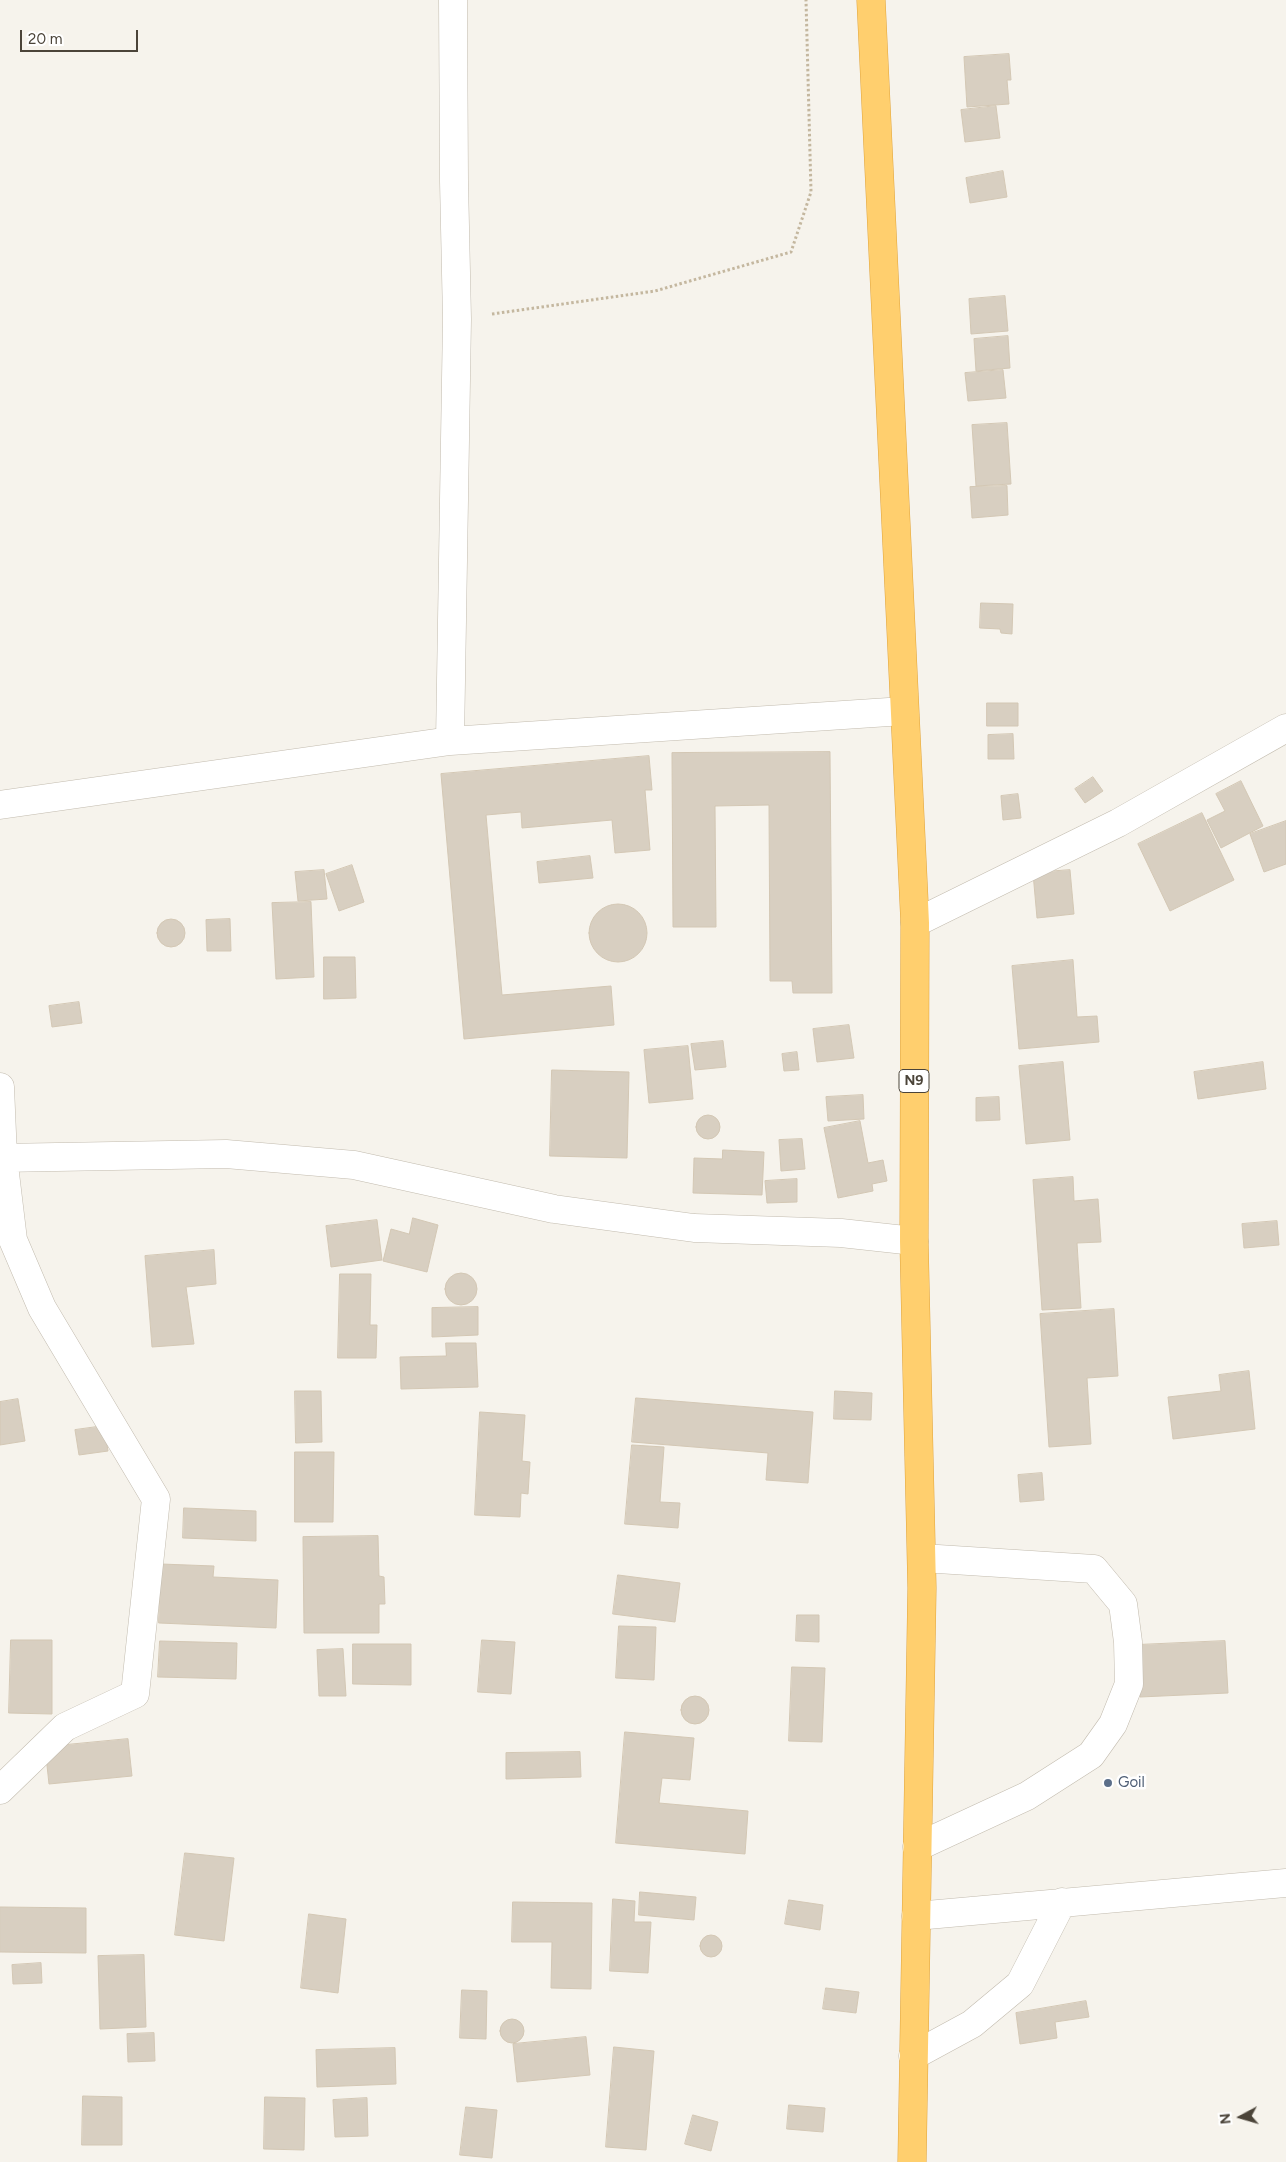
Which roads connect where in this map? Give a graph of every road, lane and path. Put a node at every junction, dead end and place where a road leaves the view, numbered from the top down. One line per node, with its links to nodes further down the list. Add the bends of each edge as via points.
1 (453, 0): 4 (street)
2 (806, 0): 4 (path, via 811,192 791,252 655,291)
3 (871, 0): 5 (highway, N9)
4 (457, 319): 7 (street)
5 (904, 711): 7 (street); 9 (highway, N9)
6 (1286, 728): 9 (street, via 1118,823)
7 (450, 741): 8 (street)
8 (0, 805)
9 (915, 923): 12 (highway, N9)
10 (0, 1087): 11 (street)
11 (2, 1157): 12 (street, via 226,1154 354,1165 573,1212 694,1228 841,1233); 14 (street, via 13,1240 42,1308 156,1499 135,1694 65,1727)
12 (914, 1241): 13 (highway, N9)
13 (922, 1558): 15 (highway, N9); 15 (street, via 1094,1569 1123,1604 1129,1684 1113,1724 1091,1755 1027,1796)
14 (0, 1790)
15 (918, 1847): 18 (highway, N9)
16 (1286, 1883): 17 (street)
17 (1062, 1902): 18 (street); 19 (street, via 1020,1984 972,2024)
18 (916, 1916): 19 (highway, N9)
19 (914, 2056): 20 (highway, N9)
20 (912, 2162)

